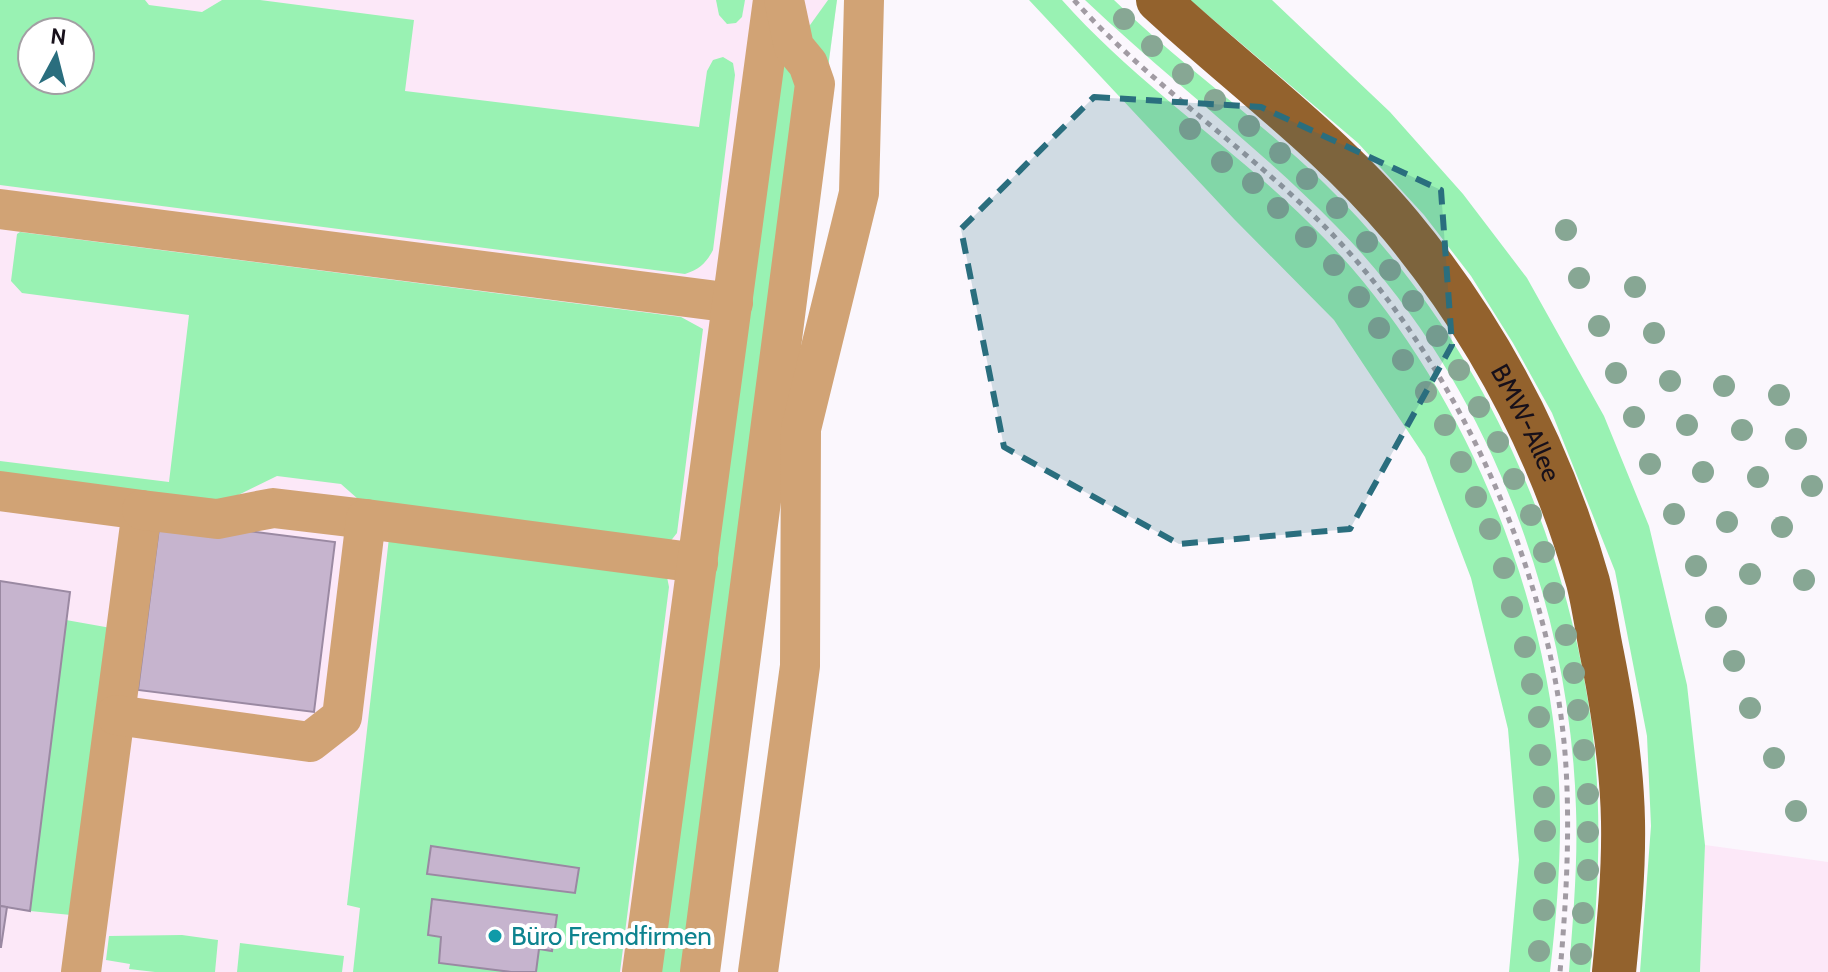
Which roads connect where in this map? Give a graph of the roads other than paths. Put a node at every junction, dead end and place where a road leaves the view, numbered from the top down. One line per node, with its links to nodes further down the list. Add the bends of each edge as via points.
1 (773, 0): 6 (lane)
2 (784, 0): 14 (lane, via 794,47 815,84)
3 (864, 0): 15 (lane, via 859,193 801,429 800,666)
4 (1158, 0): 16 (main road, BMW-Allee, via 1345,166 1400,225 1491,351 1527,420 1560,497 1588,584 1614,714 1623,820)
5 (0, 209): 6 (lane)
6 (733, 303): 10 (lane)
7 (0, 491): 8 (lane)
8 (142, 510): 9 (lane, via 217,519 273,508); 11 (lane)
9 (366, 519): 10 (lane); 11 (lane, via 342,717 310,742)
10 (698, 563): 13 (lane)
11 (116, 715): 12 (lane)
12 (81, 972)
13 (642, 972)
14 (700, 972)
15 (758, 972)
16 (1614, 972)

